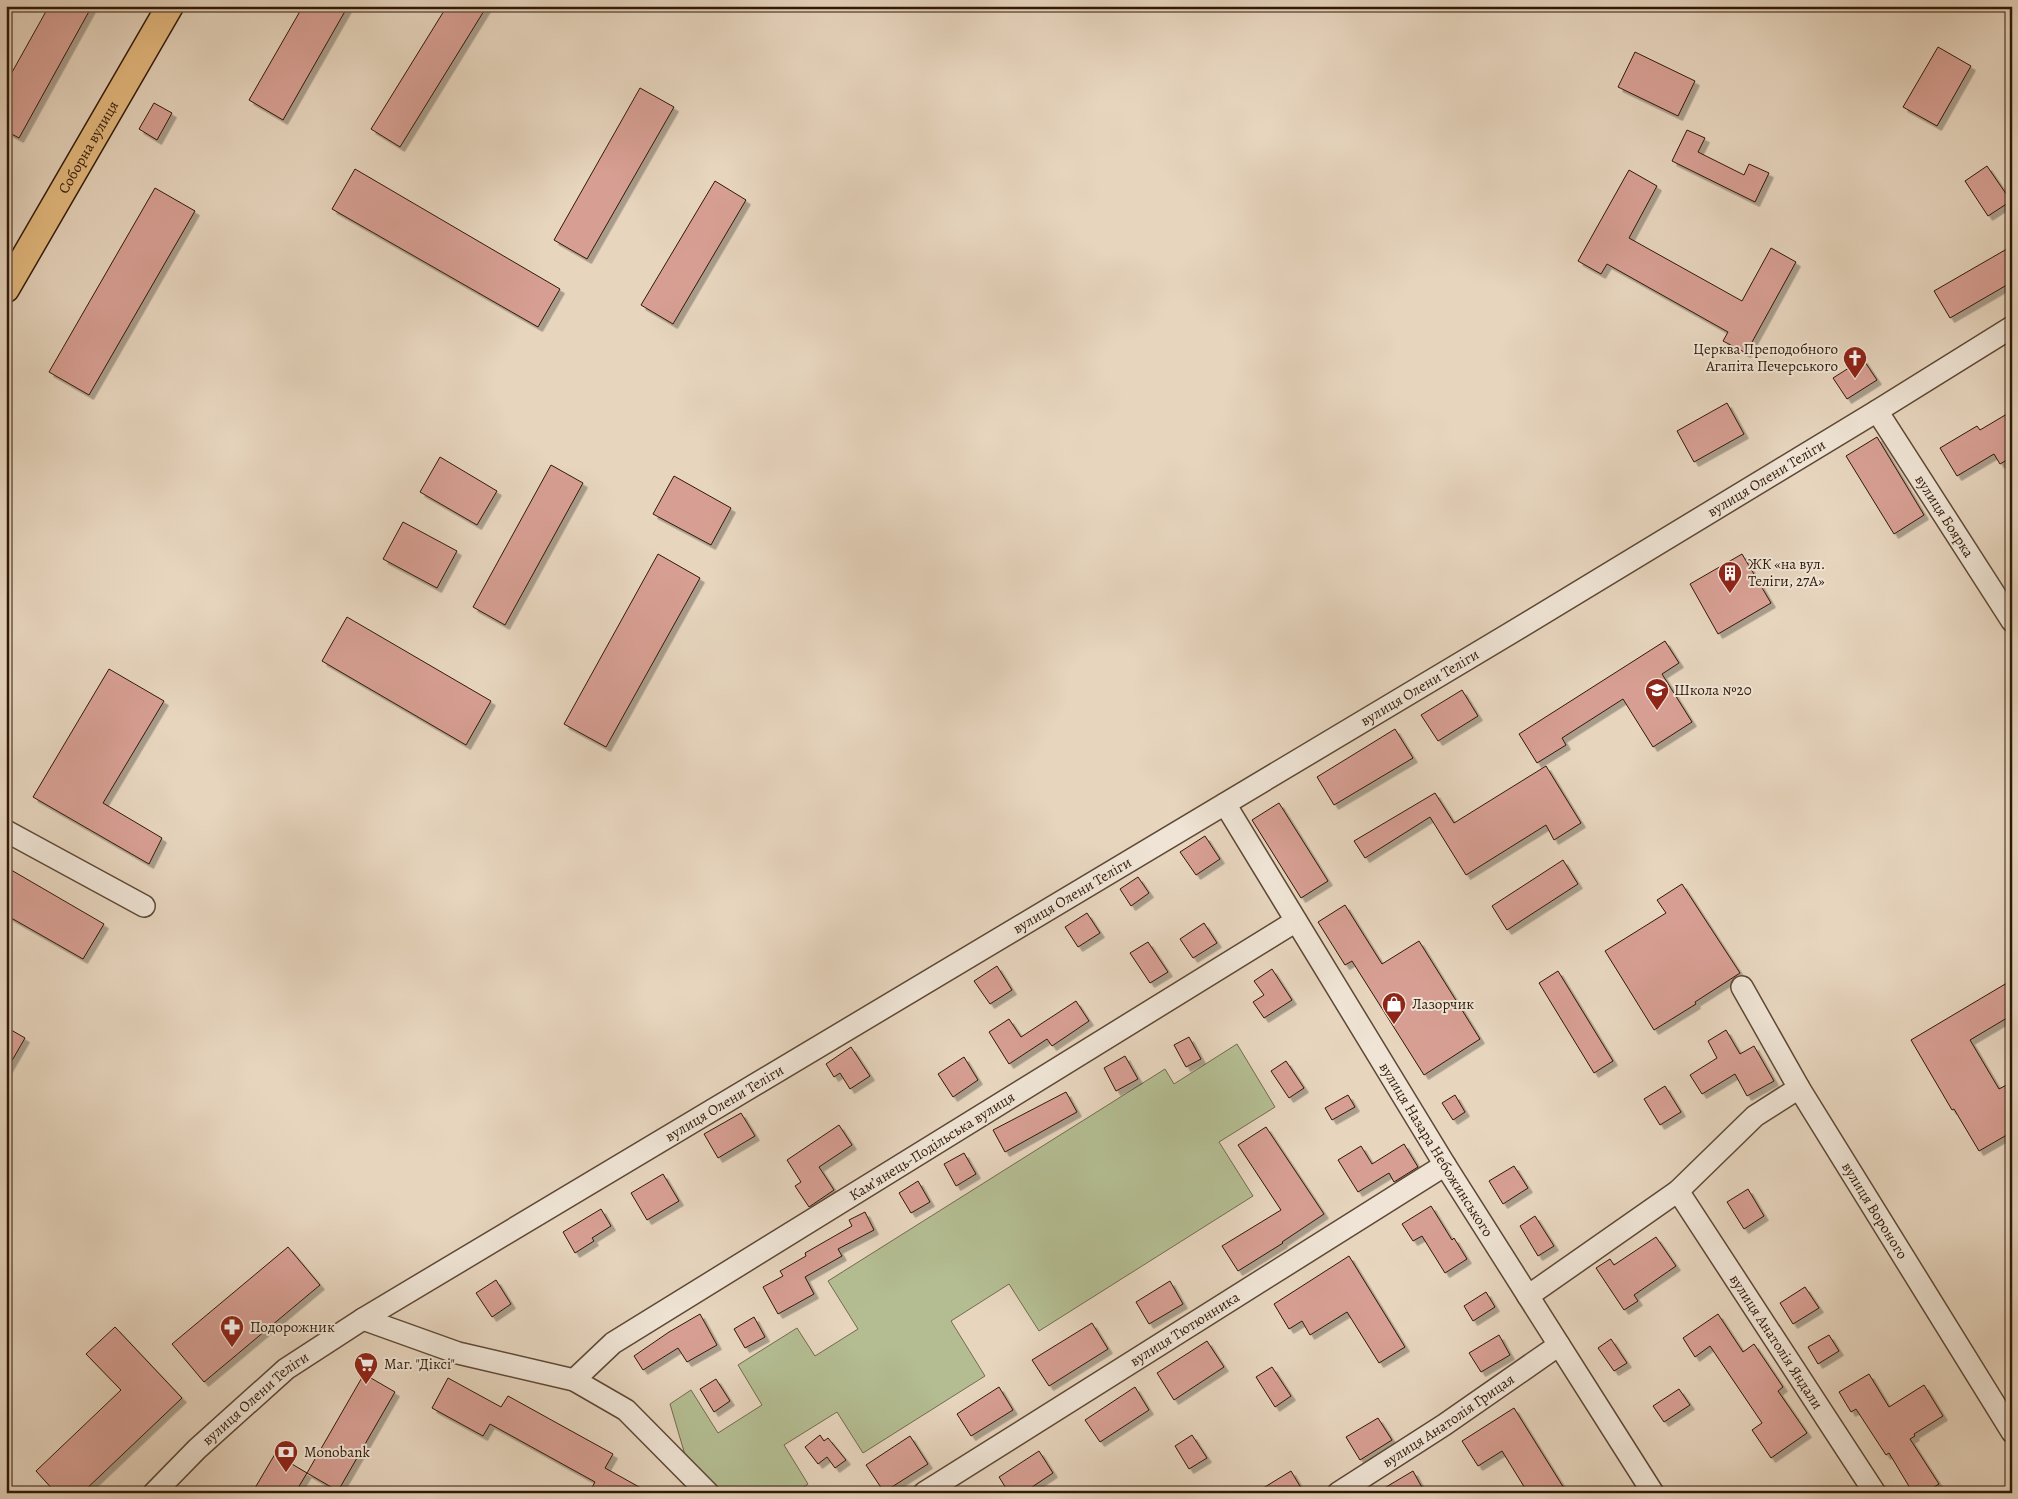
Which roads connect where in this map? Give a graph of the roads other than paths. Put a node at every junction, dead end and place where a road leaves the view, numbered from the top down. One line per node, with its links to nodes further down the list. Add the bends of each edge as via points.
1 (170, 6): 2 (main road, Соборна вулиця)
2 (6, 289)
3 (2012, 327): 4 (street, вулиця Олени Теліги)
4 (1877, 411): 5 (street, вулиця Боярка); 6 (street, вулиця Олени Теліги)
5 (2012, 621)
6 (1224, 804): 9 (street, вулиця Назара Небожинського); 15 (street, вулиця Олени Теліги)
7 (6, 831): 8 (street)
8 (144, 906)
9 (1296, 921): 12 (street, вулиця Назара Небожинського); 17 (street, Камʼянець-Подільська вулиця, via 613,1343)
10 (1742, 987): 11 (street, вулиця Вороного)
11 (1799, 1088): 13 (street, via 1755,1116); 18 (street, вулиця Вороного)
12 (1445, 1165): 14 (street, вулиця Назара Небожинського); 21 (street, вулиця Тютюнника)
13 (1678, 1191): 14 (street); 24 (street, вулиця Анатолія Яндали)
14 (1528, 1296): 16 (street, вулиця Назара Небожинського)
15 (363, 1319): 17 (street, via 458,1353); 19 (street, вулиця Олени Теліги, via 286,1368)
16 (1559, 1345): 22 (street, вулиця Анатолія Грицая); 23 (street, вулиця Назара Небожинського)
17 (574, 1380): 20 (street, via 626,1410)
18 (2012, 1432)
19 (154, 1493)
20 (708, 1493)
21 (924, 1493)
22 (1338, 1493)
23 (1653, 1493)
24 (1875, 1493)

